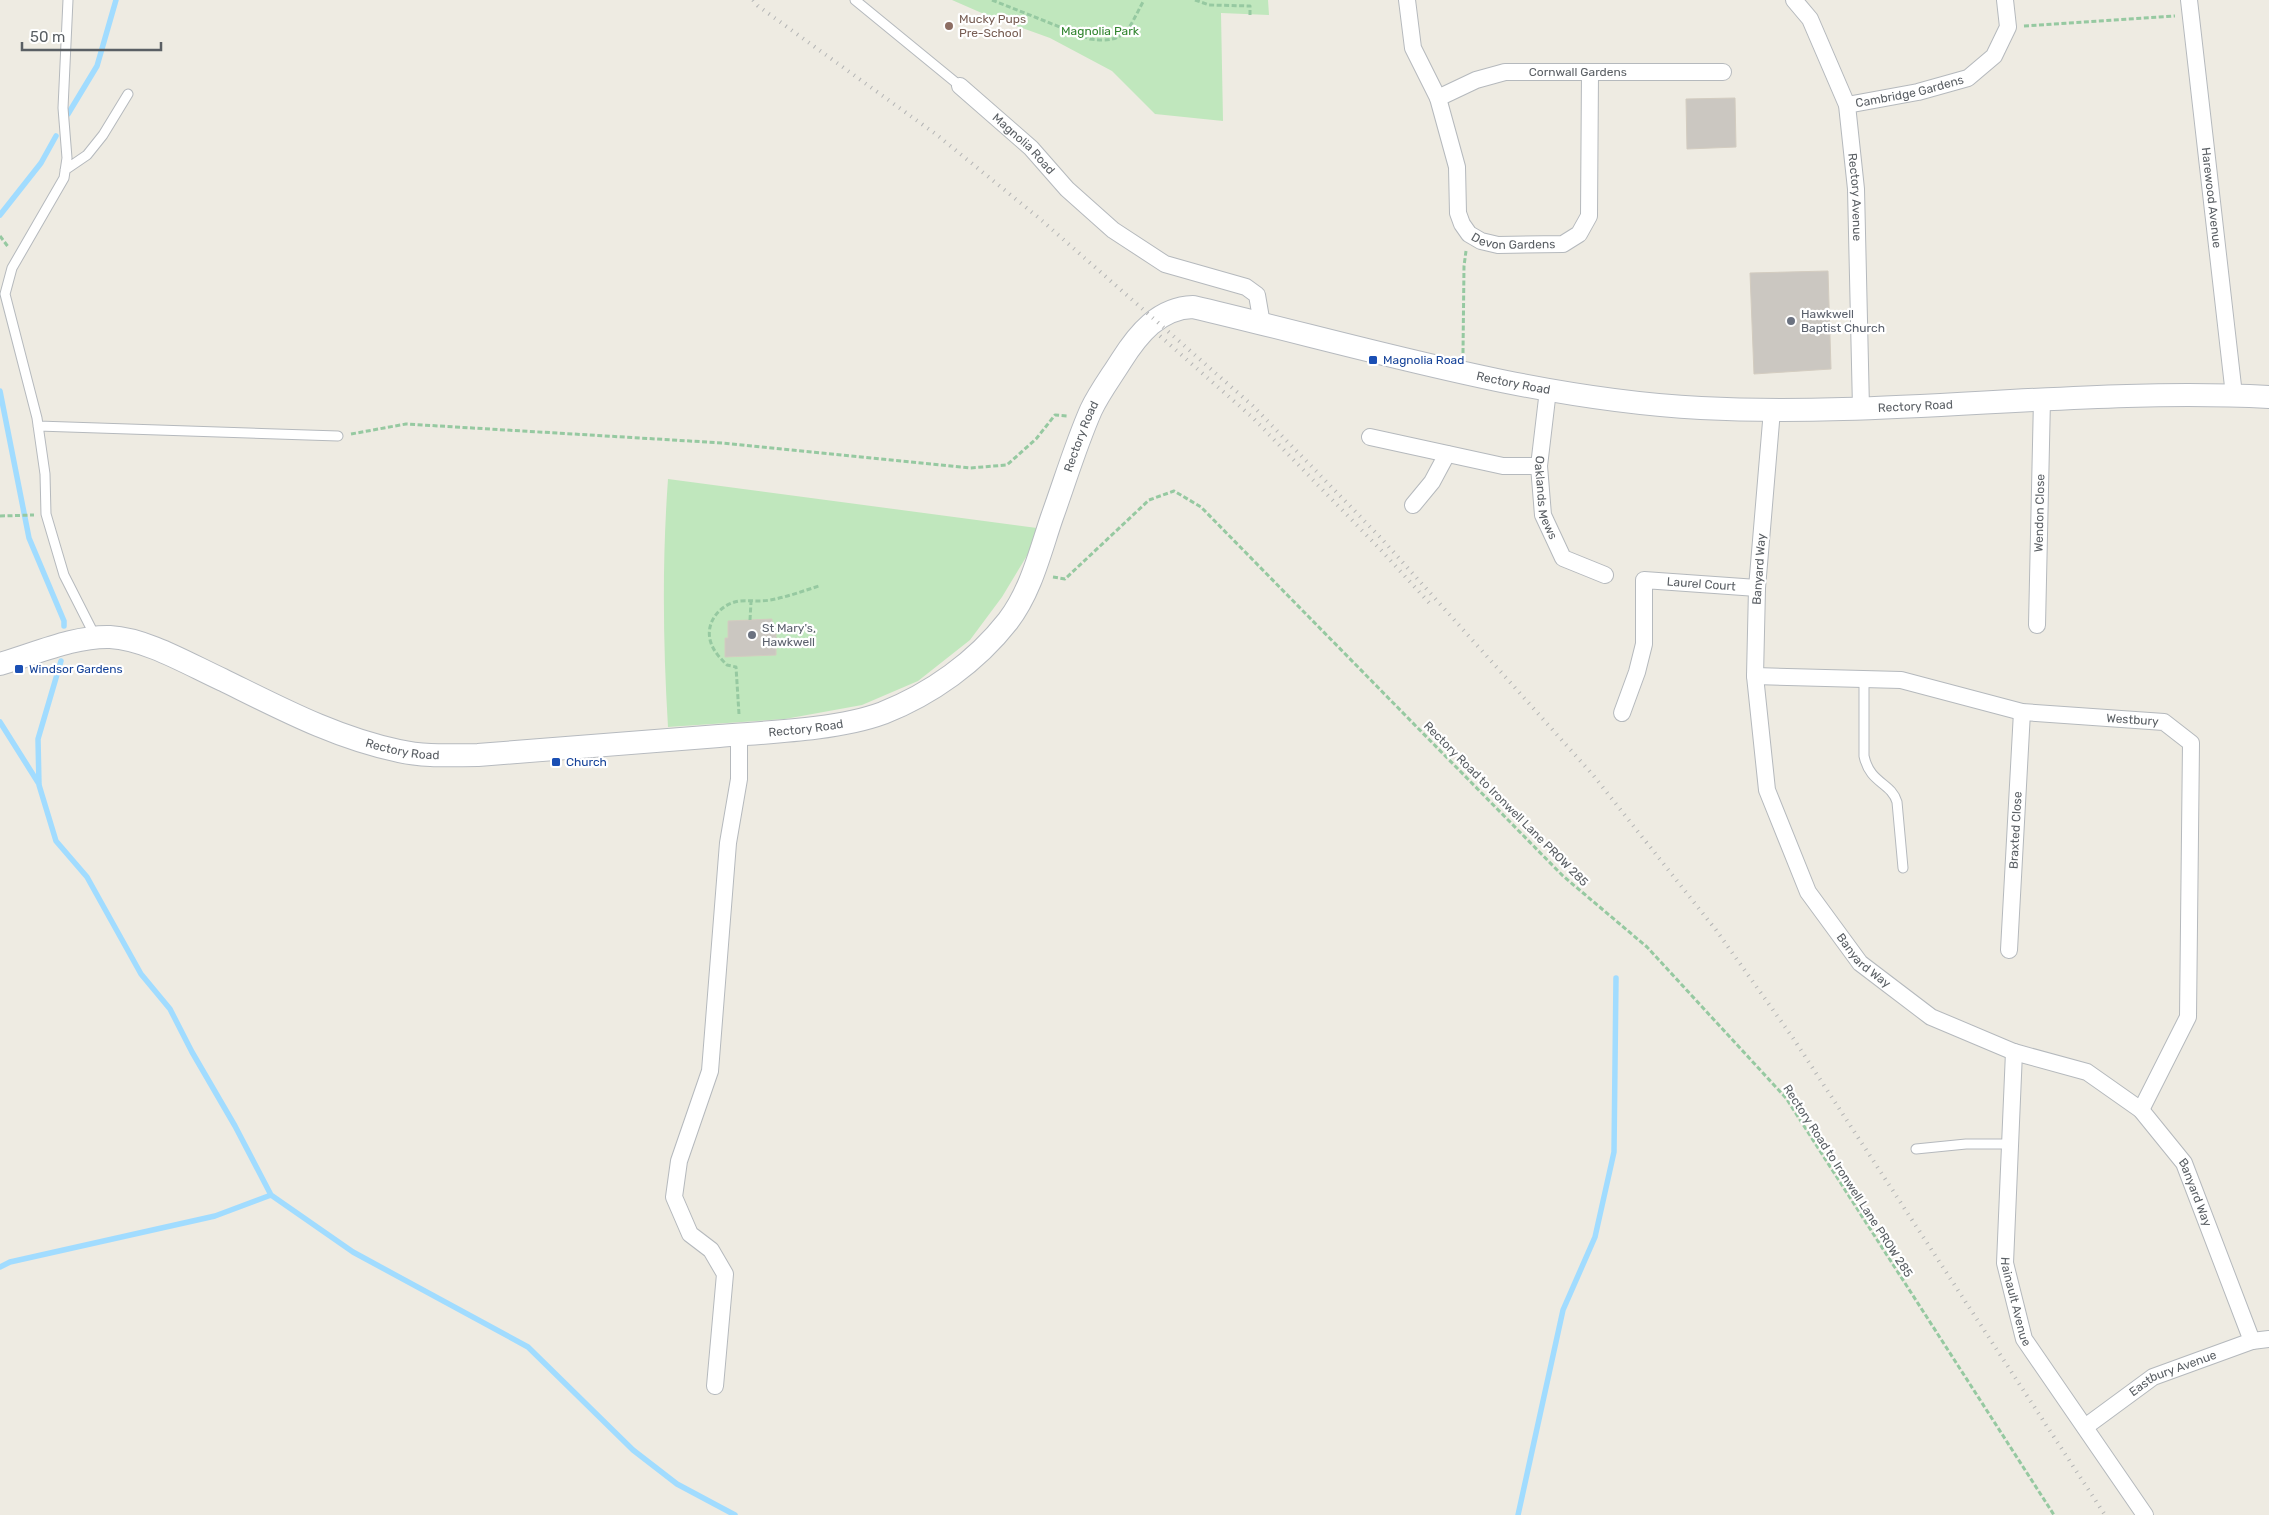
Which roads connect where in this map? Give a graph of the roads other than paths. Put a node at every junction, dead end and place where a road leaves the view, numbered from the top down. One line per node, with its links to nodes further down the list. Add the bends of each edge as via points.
1 (68, 0): 13 (lane, via 63,108)
2 (855, 0): 9 (lane, Magnolia Road)
3 (1408, 0): 11 (street, Devon Gardens, via 1413,48)
4 (1794, 0): 12 (street, Rectory Avenue, via 1810,19)
5 (2005, 0): 12 (street, Cambridge Gardens, via 2008,27 1994,56 1968,78 1918,92)
6 (2190, 8): 16 (street, Harewood Avenue)
7 (1590, 72): 8 (street, Cornwall Gardens); 11 (street, Cornwall Gardens, via 1505,72 1476,80); 11 (street, Devon Gardens, via 1589,216 1578,234 1563,244 1498,245 1469,234 1458,213 1457,167)
8 (1723, 72)
9 (960, 86): 14 (street, Magnolia Road, via 1031,148 1066,189 1113,230 1166,264 1246,287 1257,295)
10 (128, 94): 13 (lane, via 87,155)
11 (1438, 98)
12 (1847, 105): 19 (street, Rectory Avenue, via 1856,189)
13 (65, 170): 21 (lane, via 64,178 12,268 5,294)
14 (1262, 324): 15 (street, Rectory Road); 36 (street, Rectory Road, via 1183,307 1165,313 1141,334 1088,416 1021,603 988,644 942,682 882,713 856,720)
15 (1548, 390): 20 (street, Rectory Road, via 1700,408); 25 (street, Oaklands Mews)
16 (2234, 395): 17 (street, Rectory Road); 18 (street, Rectory Road)
17 (2269, 397)
18 (2042, 399): 19 (street, Rectory Road); 29 (street, Wendon Close)
19 (1861, 408): 20 (street, Rectory Road)
20 (1772, 410): 28 (street, Banyard Way)
21 (38, 426): 22 (lane); 30 (lane, via 45,474 46,514 64,575)
22 (338, 436)
23 (1370, 437): 24 (street)
24 (1447, 454): 25 (street, via 1503,466); 26 (street, via 1432,482)
25 (1539, 466): 27 (street, Oaklands Mews, via 1543,515 1564,558)
26 (1413, 505)
27 (1605, 575)
28 (1757, 588): 32 (street, Banyard Way); 35 (street, Laurel Court, via 1644,580 1644,644)
29 (2038, 625)
30 (96, 638): 31 (street, Rectory Road); 36 (street, Rectory Road, via 127,639 147,646 308,721 399,751 478,755)
31 (0, 664)
32 (1756, 676): 33 (street, Westbury); 39 (street, Banyard Way, via 1767,790 1808,892 1860,963 1931,1018)
33 (1864, 679): 34 (street, Westbury, via 1901,680); 37 (lane, via 1866,767 1894,794)
34 (2022, 712): 38 (street, Braxted Close); 40 (street, Westbury, via 2164,722 2191,743 2188,1018)
35 (1622, 713)
36 (739, 735): 45 (street, via 738,779 728,843 710,1071 679,1161 674,1198 690,1234 711,1250 725,1274)
37 (1903, 868)
38 (2009, 950)
39 (2014, 1052): 40 (street, Banyard Way, via 2087,1072); 41 (street, Hainault Avenue)
40 (2141, 1110): 44 (street, Banyard Way, via 2184,1163)
41 (2010, 1144): 42 (lane); 46 (street, Hainault Avenue, via 2006,1263 2024,1339)
42 (1916, 1149)
43 (2269, 1339): 44 (street, Eastbury Avenue)
44 (2252, 1341): 46 (street, Eastbury Avenue, via 2153,1377)
45 (715, 1386)
46 (2085, 1427): 47 (street, Hainault Avenue)
47 (2145, 1515)

